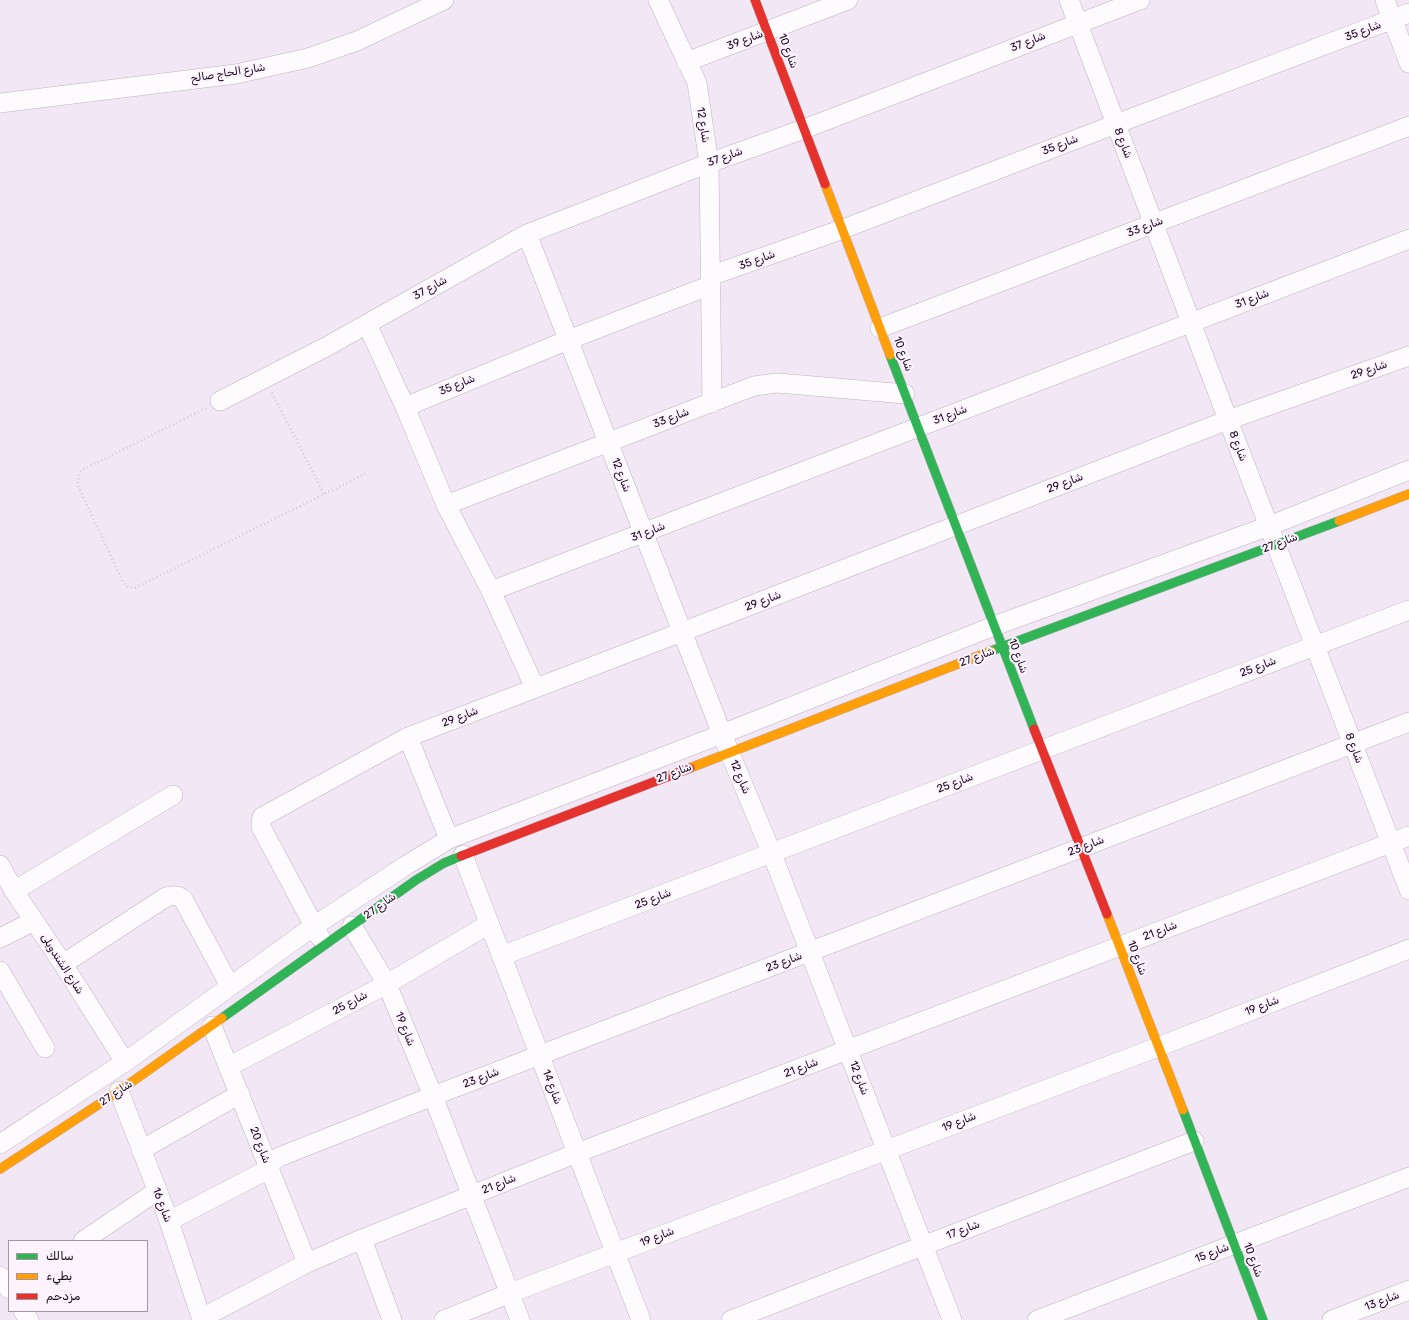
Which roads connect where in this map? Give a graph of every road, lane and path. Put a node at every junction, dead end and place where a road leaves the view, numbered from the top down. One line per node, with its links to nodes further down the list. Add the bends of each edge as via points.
1 (444, 0): 13 (street, شارع الحاج صالح, via 356,41 308,58 236,74)
2 (658, 0): 11 (street, شارع 12)
3 (755, 0): 10 (street, شارع 10)
4 (848, 0): 10 (street, شارع 39)
5 (1069, 0): 9 (street, شارع 8)
6 (1140, 0): 9 (street, شارع 37)
7 (1385, 0): 8 (street)
8 (1401, 16): 12 (street); 14 (street, شارع 35)
9 (1078, 23): 14 (street, شارع 8); 16 (street, شارع 37)
10 (767, 31): 11 (street, شارع 39); 16 (street, شارع 10)
11 (686, 62): 17 (street, شارع 12, via 697,83)
12 (1409, 63)
13 (0, 104)
14 (1116, 124): 18 (street, شارع 8); 19 (street, شارع 35)
15 (1409, 126): 18 (street, شارع 33)
16 (804, 129): 17 (street, شارع 37); 19 (street, شارع 10)
17 (709, 163): 20 (street, شارع 37); 22 (street, شارع 12)
18 (1153, 224): 23 (street, شارع 8); 25 (street, شارع 33)
19 (843, 229): 22 (street, شارع 35); 25 (street, شارع 10)
20 (528, 234): 24 (street, شارع 37); 26 (street, شارع 12)
21 (1409, 239): 23 (street, شارع 31)
22 (710, 280): 26 (street, شارع 35); 31 (street, شارع 12)
23 (1191, 322): 33 (street, شارع 8); 34 (street, شارع 31)
24 (367, 324): 28 (street, شارع 37); 32 (street)
25 (880, 328): 29 (street, شارع 10)
26 (568, 340): 32 (street, شارع 35); 35 (street, شارع 12)
27 (1409, 356): 33 (street, شارع 29)
28 (264, 378): 30 (street, شارع 37); 38 (path)
29 (905, 394): 31 (street, شارع 33, via 777,383 754,386); 34 (street, شارع 10)
30 (220, 401): 38 (path, via 82,470 78,476 78,486 125,585 135,588)
31 (712, 403): 35 (street, شارع 33)
32 (405, 407): 40 (street)
33 (1228, 420): 41 (street, شارع 29); 42 (street, شارع 8)
34 (918, 427): 41 (street, شارع 10); 43 (street, شارع 31)
35 (608, 442): 40 (street, شارع 33); 43 (street, شارع 12)
36 (1409, 470): 42 (street, شارع 27)
37 (365, 474): 38 (path)
38 (324, 494)
39 (1409, 494): 44 (street, شارع 27)
40 (446, 505): 45 (street)
41 (955, 525): 47 (street, شارع 10); 48 (street, شارع 29)
42 (1268, 526): 44 (street, شارع 8); 47 (street, شارع 27)
43 (644, 533): 45 (street, شارع 31); 48 (street, شارع 12)
44 (1276, 545): 49 (street, شارع 8); 50 (street, شارع 27)
45 (491, 591): 51 (street)
46 (1409, 610): 49 (street, شارع 25)
47 (994, 626): 50 (street, شارع 10); 53 (street, شارع 27)
48 (682, 632): 51 (street, شارع 29); 53 (street, شارع 12)
49 (1314, 646): 55 (street, شارع 8); 56 (street, شارع 25)
50 (1002, 647): 56 (street, شارع 10); 57 (street, شارع 27)
51 (535, 688): 54 (street, شارع 29)
52 (1409, 722): 55 (street, شارع 23)
53 (722, 734): 57 (street, شارع 12); 60 (street, شارع 27)
54 (408, 737): 60 (street); 70 (street, شارع 29, via 262,817 261,827)
55 (1352, 744): 61 (street, شارع 8); 62 (street, شارع 23)
56 (1042, 750): 62 (street, شارع 10); 63 (street, شارع 25)
57 (729, 752): 63 (street, شارع 12); 64 (street, شارع 27)
58 (173, 795): 67 (street)
59 (1409, 836): 61 (street, شارع 21)
60 (449, 839): 70 (street, شارع 27)
61 (1390, 843): 66 (street, شارع 8); 74 (street, شارع 21)
62 (1081, 848): 74 (street, شارع 10); 76 (street, شارع 23)
63 (772, 854): 76 (street, شارع 12); 77 (street, شارع 25)
64 (462, 855): 69 (street, شارع 14); 71 (street, شارع 27, via 416,880)
65 (0, 865): 67 (street, شارع الشندويلى)
66 (1409, 890)
67 (14, 891): 68 (street, شارع الشندويلى)
68 (34, 921): 72 (street); 78 (street, شارع الشندويلى)
69 (489, 924): 77 (street, شارع 14); 80 (street, شارع 25)
70 (314, 926): 73 (street, شارع 29); 81 (street, شارع 27)
71 (352, 926): 73 (street, شارع 27); 80 (street, شارع 19)
72 (0, 938)
73 (325, 945): 82 (street, شارع 27)
74 (1120, 946): 83 (street, شارع 10); 85 (street, شارع 21)
75 (1409, 949): 83 (street, شارع 19)
76 (810, 952): 85 (street, شارع 12); 86 (street, شارع 23)
77 (501, 956): 86 (street, شارع 14)
78 (63, 964): 81 (street, via 166,897 179,896 183,899); 87 (street, شارع الشندويلى)
79 (0, 971): 84 (street)
80 (387, 984): 88 (street, شارع 25); 91 (street, شارع 19)
81 (230, 986): 87 (street, شارع 27)
82 (212, 1026): 88 (street, شارع 20); 89 (street, شارع 27)
83 (1158, 1047): 92 (street, شارع 10); 94 (street, شارع 19)
84 (45, 1048)
85 (848, 1050): 94 (street, شارع 12); 96 (street, شارع 21)
86 (540, 1056): 91 (street, شارع 23); 96 (street, شارع 14)
87 (125, 1062): 93 (street, شارع 27)
88 (228, 1067): 90 (street, شارع 20)
89 (119, 1092): 95 (street, شارع 16); 98 (street, شارع 27)
90 (240, 1094): 95 (street); 97 (street, شارع 20)
91 (433, 1096): 97 (street, شارع 23, via 279,1157); 101 (street, شارع 19)
92 (1194, 1141): 105 (street, شارع 10); 106 (street, شارع 17)
93 (0, 1144)
94 (886, 1149): 106 (street, شارع 12); 107 (street, شارع 19)
95 (141, 1150): 100 (street, شارع 16)
96 (577, 1153): 101 (street, شارع 21); 107 (street, شارع 14)
97 (268, 1165): 102 (street, شارع 23, via 265,1171); 108 (street, شارع 20)
98 (0, 1168)
99 (1409, 1177): 105 (street, شارع 15)
100 (157, 1190): 102 (street, شارع 16); 104 (street)
101 (472, 1195): 103 (street, شارع 21); 113 (street, شارع 19)
102 (169, 1221): 115 (street, شارع 16)
103 (362, 1239): 108 (street, شارع 21); 116 (street)
104 (84, 1240)
105 (1234, 1244): 122 (street, شارع 15); 123 (street, شارع 10)
106 (923, 1245): 120 (street, شارع 17); 121 (street, شارع 12)
107 (615, 1252): 113 (street, شارع 19); 119 (street, شارع 14)
108 (307, 1264): 115 (street, شارع 21)
109 (0, 1276): 110 (street)
110 (8, 1288)
111 (1409, 1290): 124 (street, شارع 13)
112 (8, 1291): 114 (street)
113 (510, 1293): 117 (street, شارع 19); 118 (street, شارع 19)
114 (0, 1297)
115 (202, 1319)
116 (392, 1320)
117 (444, 1320)
118 (520, 1320)
119 (641, 1320)
120 (732, 1320)
121 (952, 1320)
122 (1037, 1320)
123 (1263, 1320)
124 (1332, 1320)

